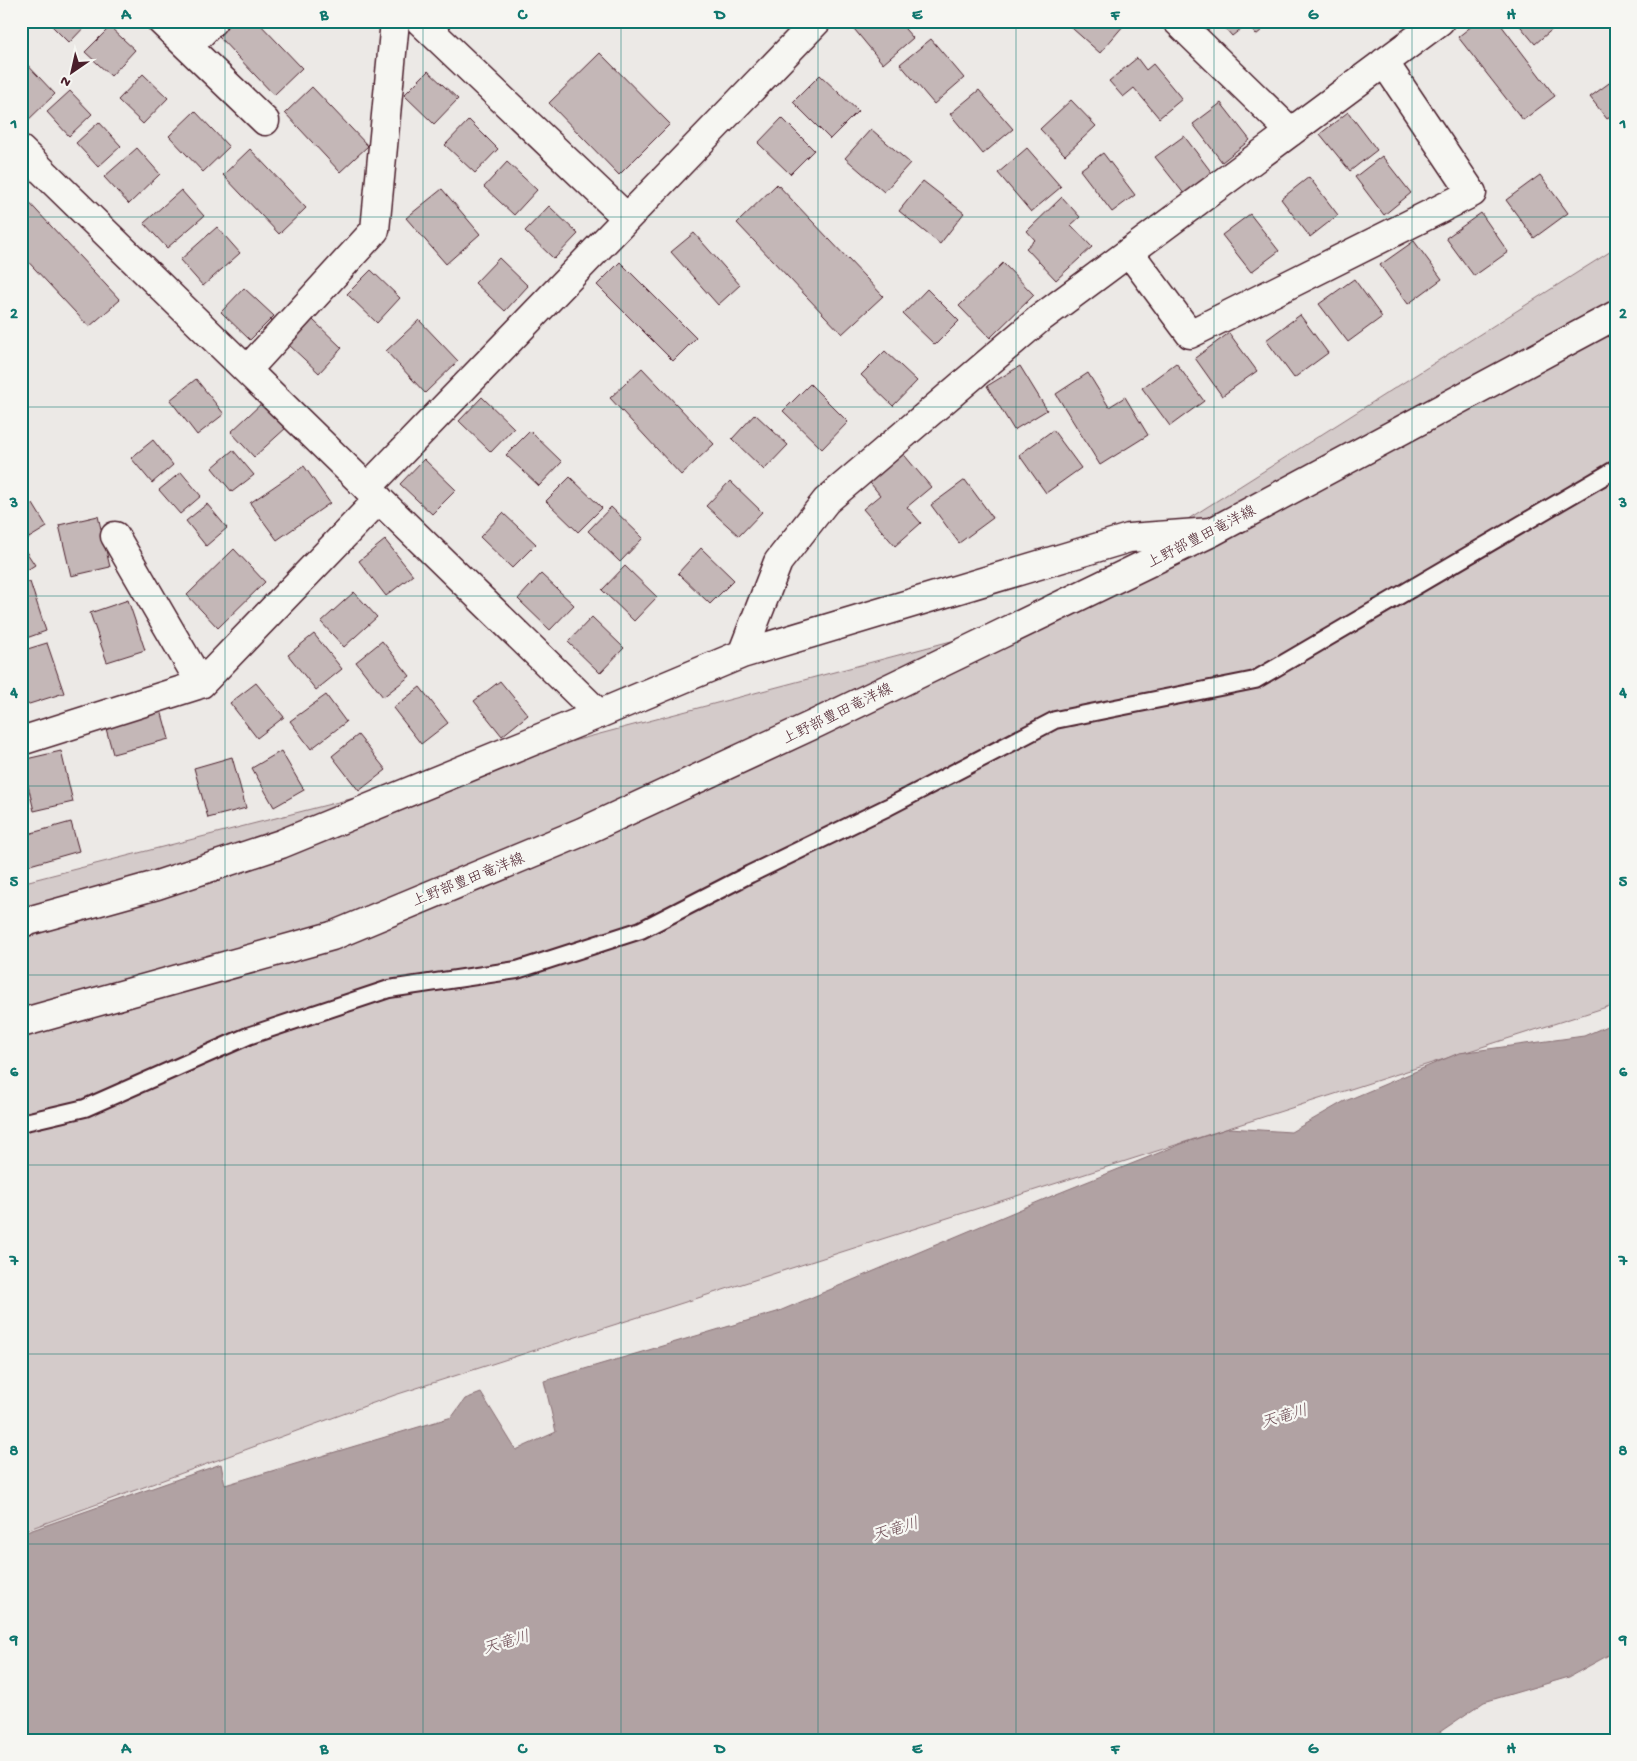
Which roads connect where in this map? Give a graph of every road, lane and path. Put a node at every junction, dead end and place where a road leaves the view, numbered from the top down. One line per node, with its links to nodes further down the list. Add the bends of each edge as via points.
1 (161, 21): 8 (street)
2 (213, 21): 8 (street)
3 (395, 21): 16 (street, via 374,230)
4 (420, 21): 13 (street)
5 (817, 21): 13 (street)
6 (1177, 21): 11 (street)
7 (1434, 23): 9 (street)
8 (188, 47): 10 (street)
9 (1384, 62): 11 (street); 14 (street, via 1472,193 1190,334)
10 (265, 121)
11 (1291, 132): 14 (street)
12 (21, 150): 16 (street)
13 (627, 218): 18 (street)
14 (1129, 252): 21 (street, via 1038,320 826,501 778,562)
15 (1616, 316): 19 (street, 上野部豊田竜洋線)
16 (247, 370): 18 (street)
17 (1616, 469): 27 (lane, via 1254,680 1055,720 641,930 518,970 389,989 248,1036 85,1108)
18 (373, 493): 22 (street); 23 (street)
19 (1212, 532): 21 (street, via 1129,538); 26 (street, 上野部豊田竜洋線, via 817,723 582,832 341,932)
20 (115, 536): 22 (street)
21 (742, 654): 23 (street)
22 (201, 684): 24 (street)
23 (599, 714): 25 (street, via 281,844)
24 (21, 741)
25 (21, 923)
26 (21, 1023)
27 (21, 1123)

